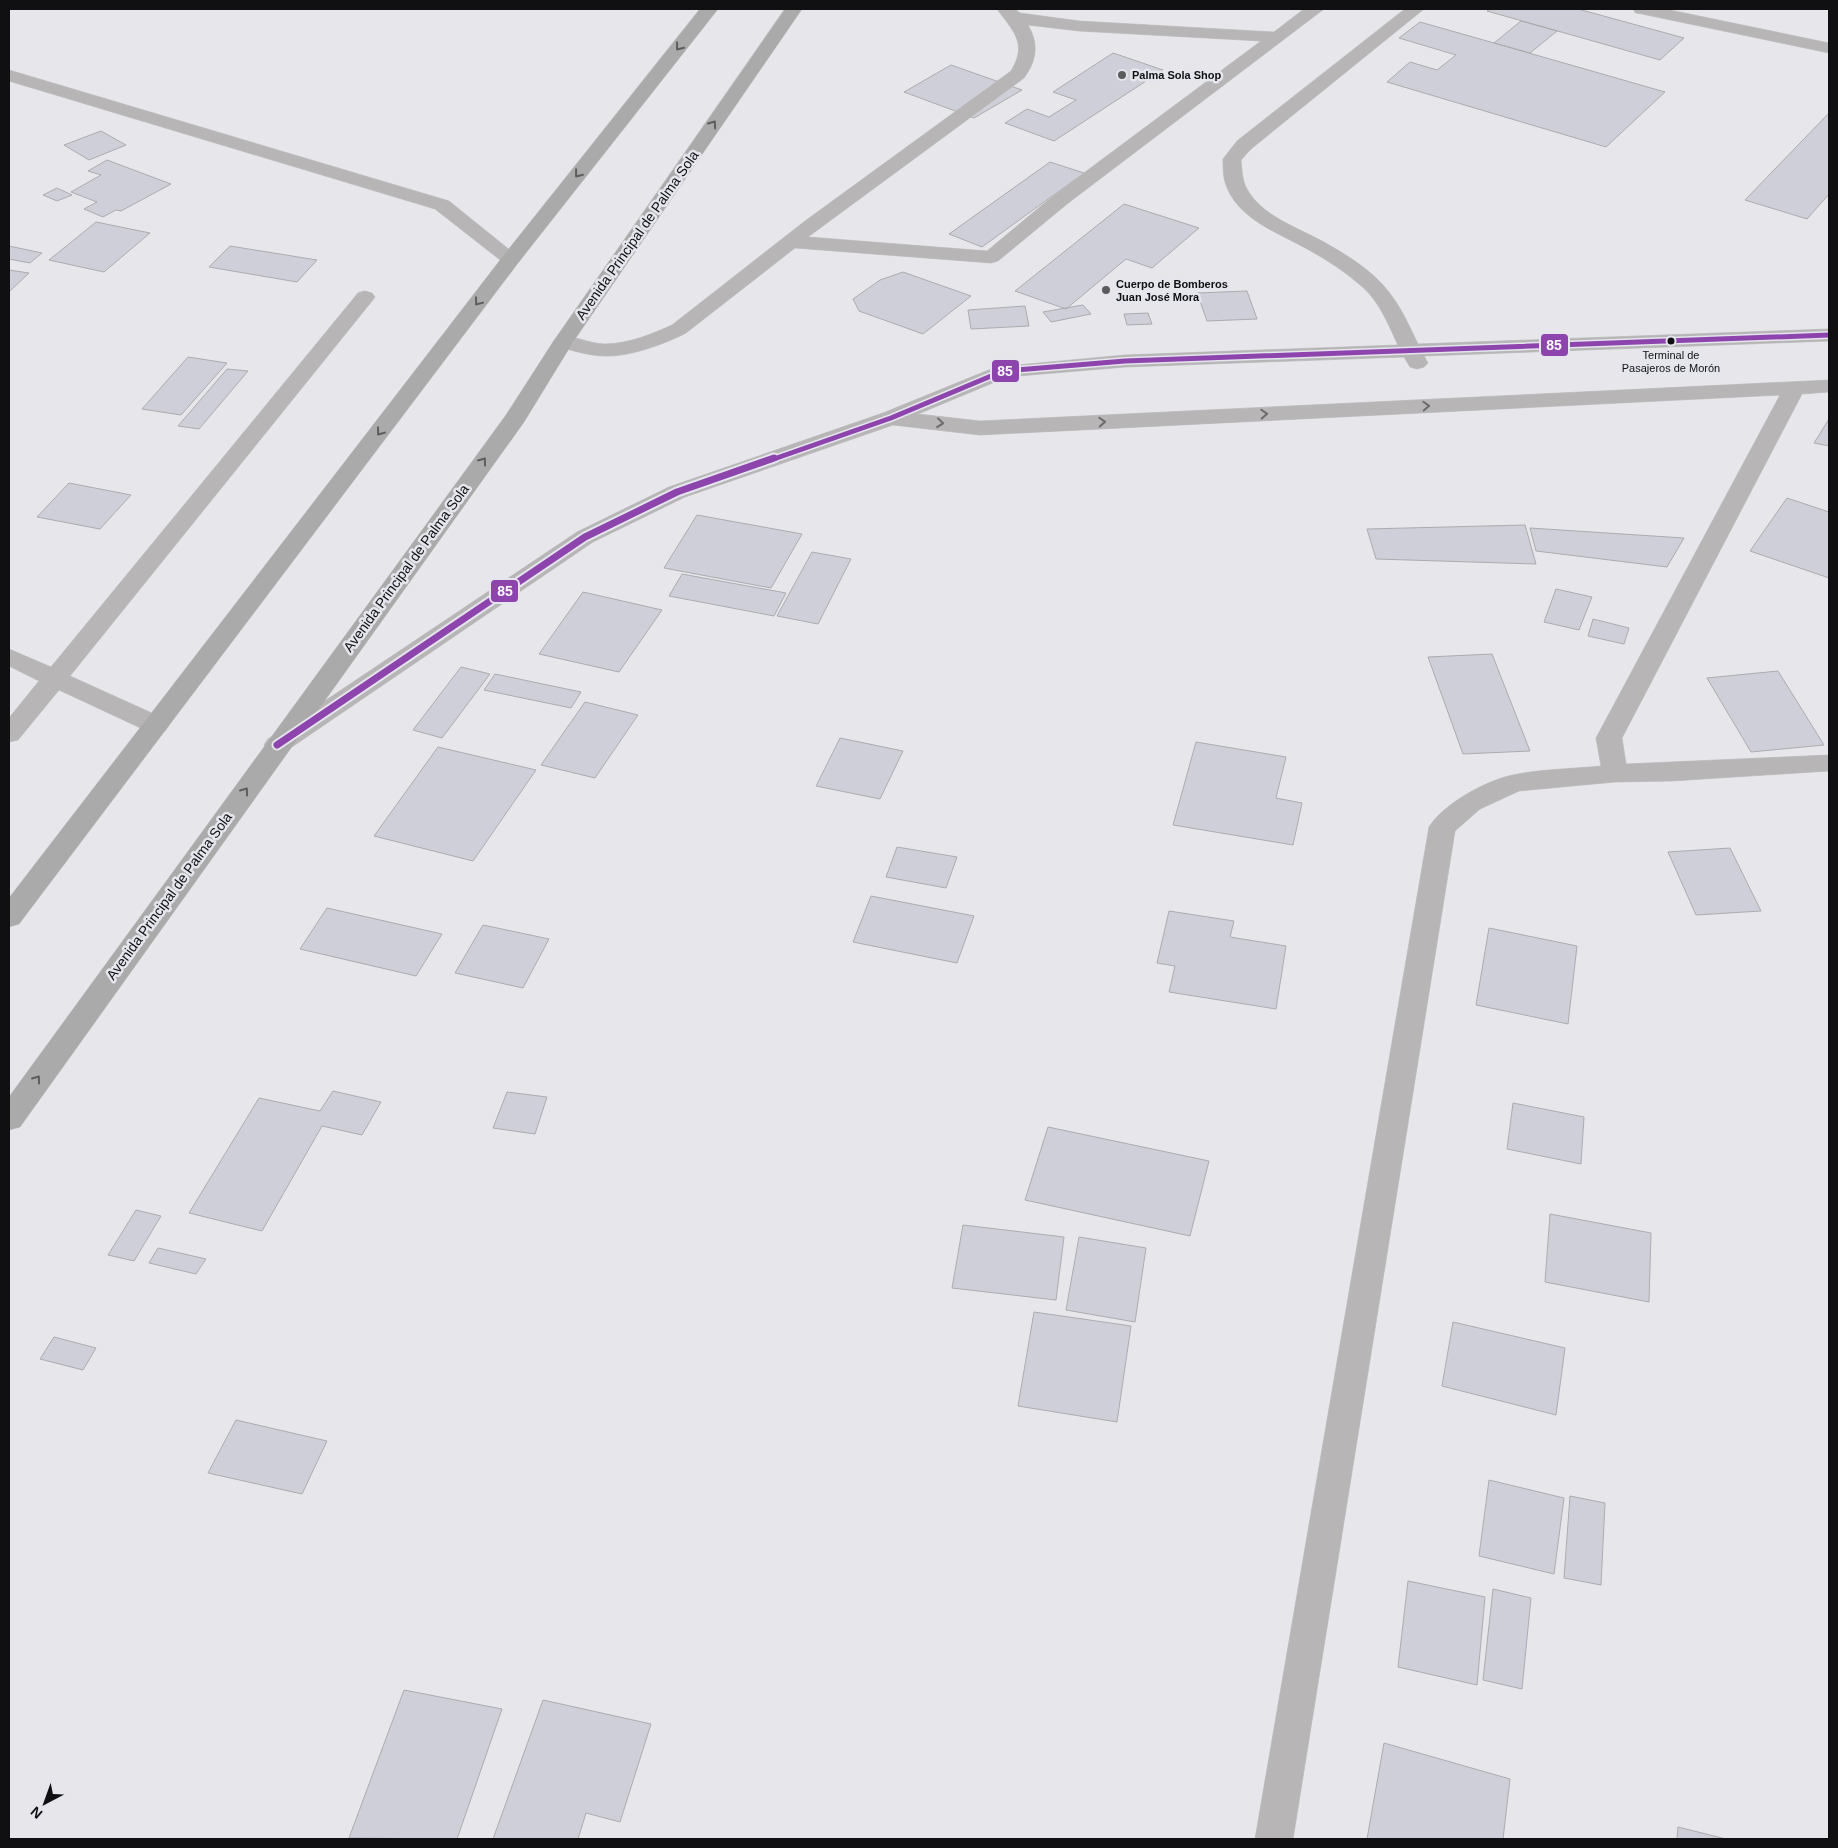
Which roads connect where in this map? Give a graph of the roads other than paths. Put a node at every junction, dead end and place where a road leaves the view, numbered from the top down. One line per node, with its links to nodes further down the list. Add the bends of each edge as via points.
1 (709, 9): 11 (highway, one-way to 11)
2 (793, 9): 14 (highway, Avenida Principal de Palma Sola, one-way to 2)
3 (1315, 9): 7 (street)
4 (1415, 9): 15 (street, via 1244,145 1232,160 1234,181 1249,205 1263,217 1345,263 1387,301)
5 (1642, 9): 8 (street)
6 (1010, 13): 7 (street, via 1079,26); 10 (street, via 1024,34 1027,45 1027,57 1018,74)
7 (1278, 36): 10 (street, via 1060,200 991,257)
8 (1829, 48)
9 (9, 75): 11 (street, via 442,204)
10 (790, 242): 14 (street, via 693,320 660,338 605,350)
11 (511, 259): 21 (highway, one-way to 21)
12 (365, 297): 20 (street)
13 (1829, 334): 15 (street)
14 (563, 342): 23 (highway, Avenida Principal de Palma Sola, one-way to 14, via 516,416)
15 (1414, 357): 18 (street, via 1125,362 1003,371)
16 (1829, 386): 17 (street)
17 (1794, 388): 18 (street, one-way to 17, via 980,428); 25 (street, via 1609,738)
18 (891, 418): 23 (street, via 677,492 584,537)
19 (9, 656): 20 (street)
20 (55, 678): 21 (street); 22 (street)
21 (156, 725): 26 (highway)
22 (9, 734)
23 (277, 745): 27 (highway, Avenida Principal de Palma Sola, one-way to 23)
24 (1829, 763): 25 (street)
25 (1615, 773): 28 (street, via 1514,782 1471,803 1442,828)
26 (9, 917)
27 (9, 1119)
28 (1274, 1839)

